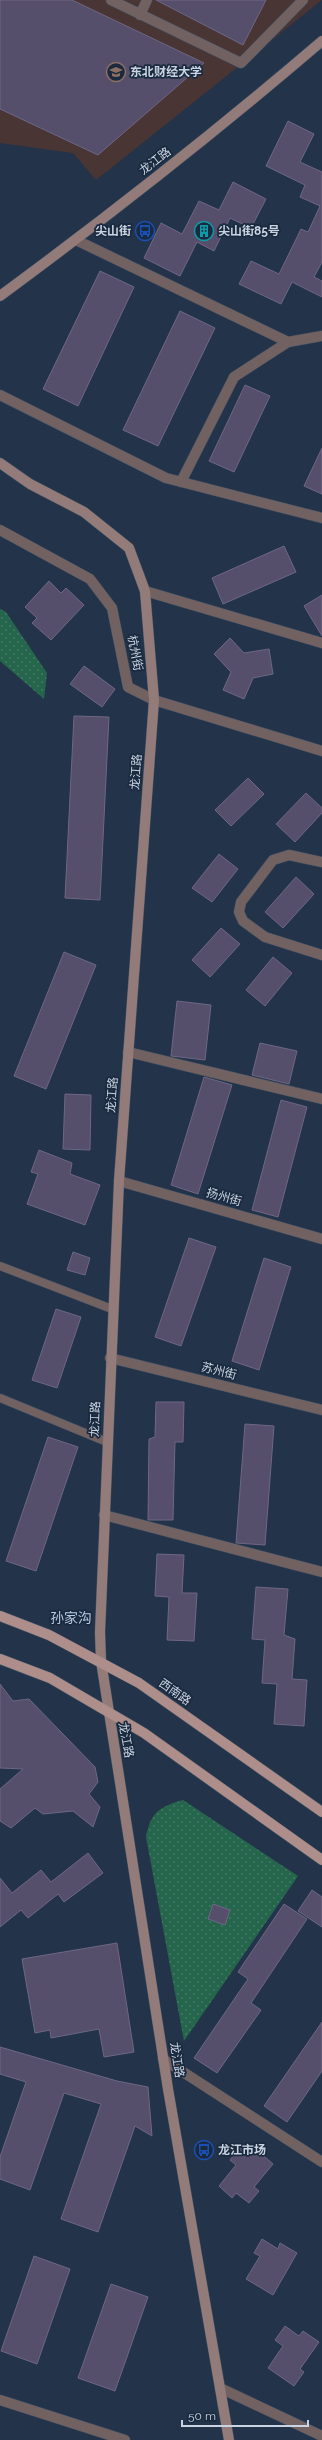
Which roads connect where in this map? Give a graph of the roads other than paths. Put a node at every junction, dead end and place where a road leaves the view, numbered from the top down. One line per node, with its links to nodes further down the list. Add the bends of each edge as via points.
1 (111, 0): 4 (street)
2 (147, 0): 4 (street)
3 (303, 0): 4 (street, via 241,63)
4 (140, 14)
5 (322, 41): 6 (street, 龙江路, via 232,118)
6 (76, 240): 7 (street, 龙江路); 9 (street)
7 (0, 296)
8 (322, 336): 9 (street)
9 (288, 342): 12 (street, via 234,377)
10 (0, 394): 12 (street, via 166,478)
11 (0, 463): 15 (street, 龙江路, via 30,484 84,512 129,548)
12 (181, 482): 13 (street)
13 (322, 518)
14 (0, 530): 17 (street, 杭州街, via 90,579 112,608 128,687)
15 (145, 591): 16 (street); 17 (street, 龙江路)
16 (322, 643)
17 (154, 700): 18 (street, 杭州街); 21 (street, 龙江路)
18 (322, 751)
19 (322, 862): 20 (street, via 289,855 273,860 241,902 239,912 243,921 265,937)
20 (322, 955)
21 (128, 1052): 22 (street); 23 (street, 龙江路)
22 (322, 1099)
23 (119, 1181): 24 (street, 扬州街); 26 (street, 龙江路)
24 (322, 1238)
25 (0, 1266): 26 (lane)
26 (112, 1309): 27 (street, 龙江路)
27 (110, 1358): 29 (street, 苏州街); 30 (street, 龙江路)
28 (0, 1398): 30 (lane)
29 (322, 1410)
30 (107, 1442): 31 (street, 龙江路)
31 (104, 1515): 32 (street); 35 (street, 龙江路)
32 (322, 1572)
33 (0, 1616): 35 (main road, 西南路, via 50,1635)
34 (0, 1658): 36 (main road, via 50,1678)
35 (101, 1661): 36 (street, 龙江路); 37 (main road, 西南路, via 139,1683)
36 (108, 1711): 38 (main road); 39 (street, 龙江路)
37 (322, 1812)
38 (322, 1860)
39 (163, 2059): 40 (street); 41 (street, 龙江路)
40 (322, 2162)
41 (220, 2388): 43 (street); 45 (street, 龙江路)
42 (0, 2400): 44 (street)
43 (322, 2436)
44 (125, 2440)
45 (229, 2440)

